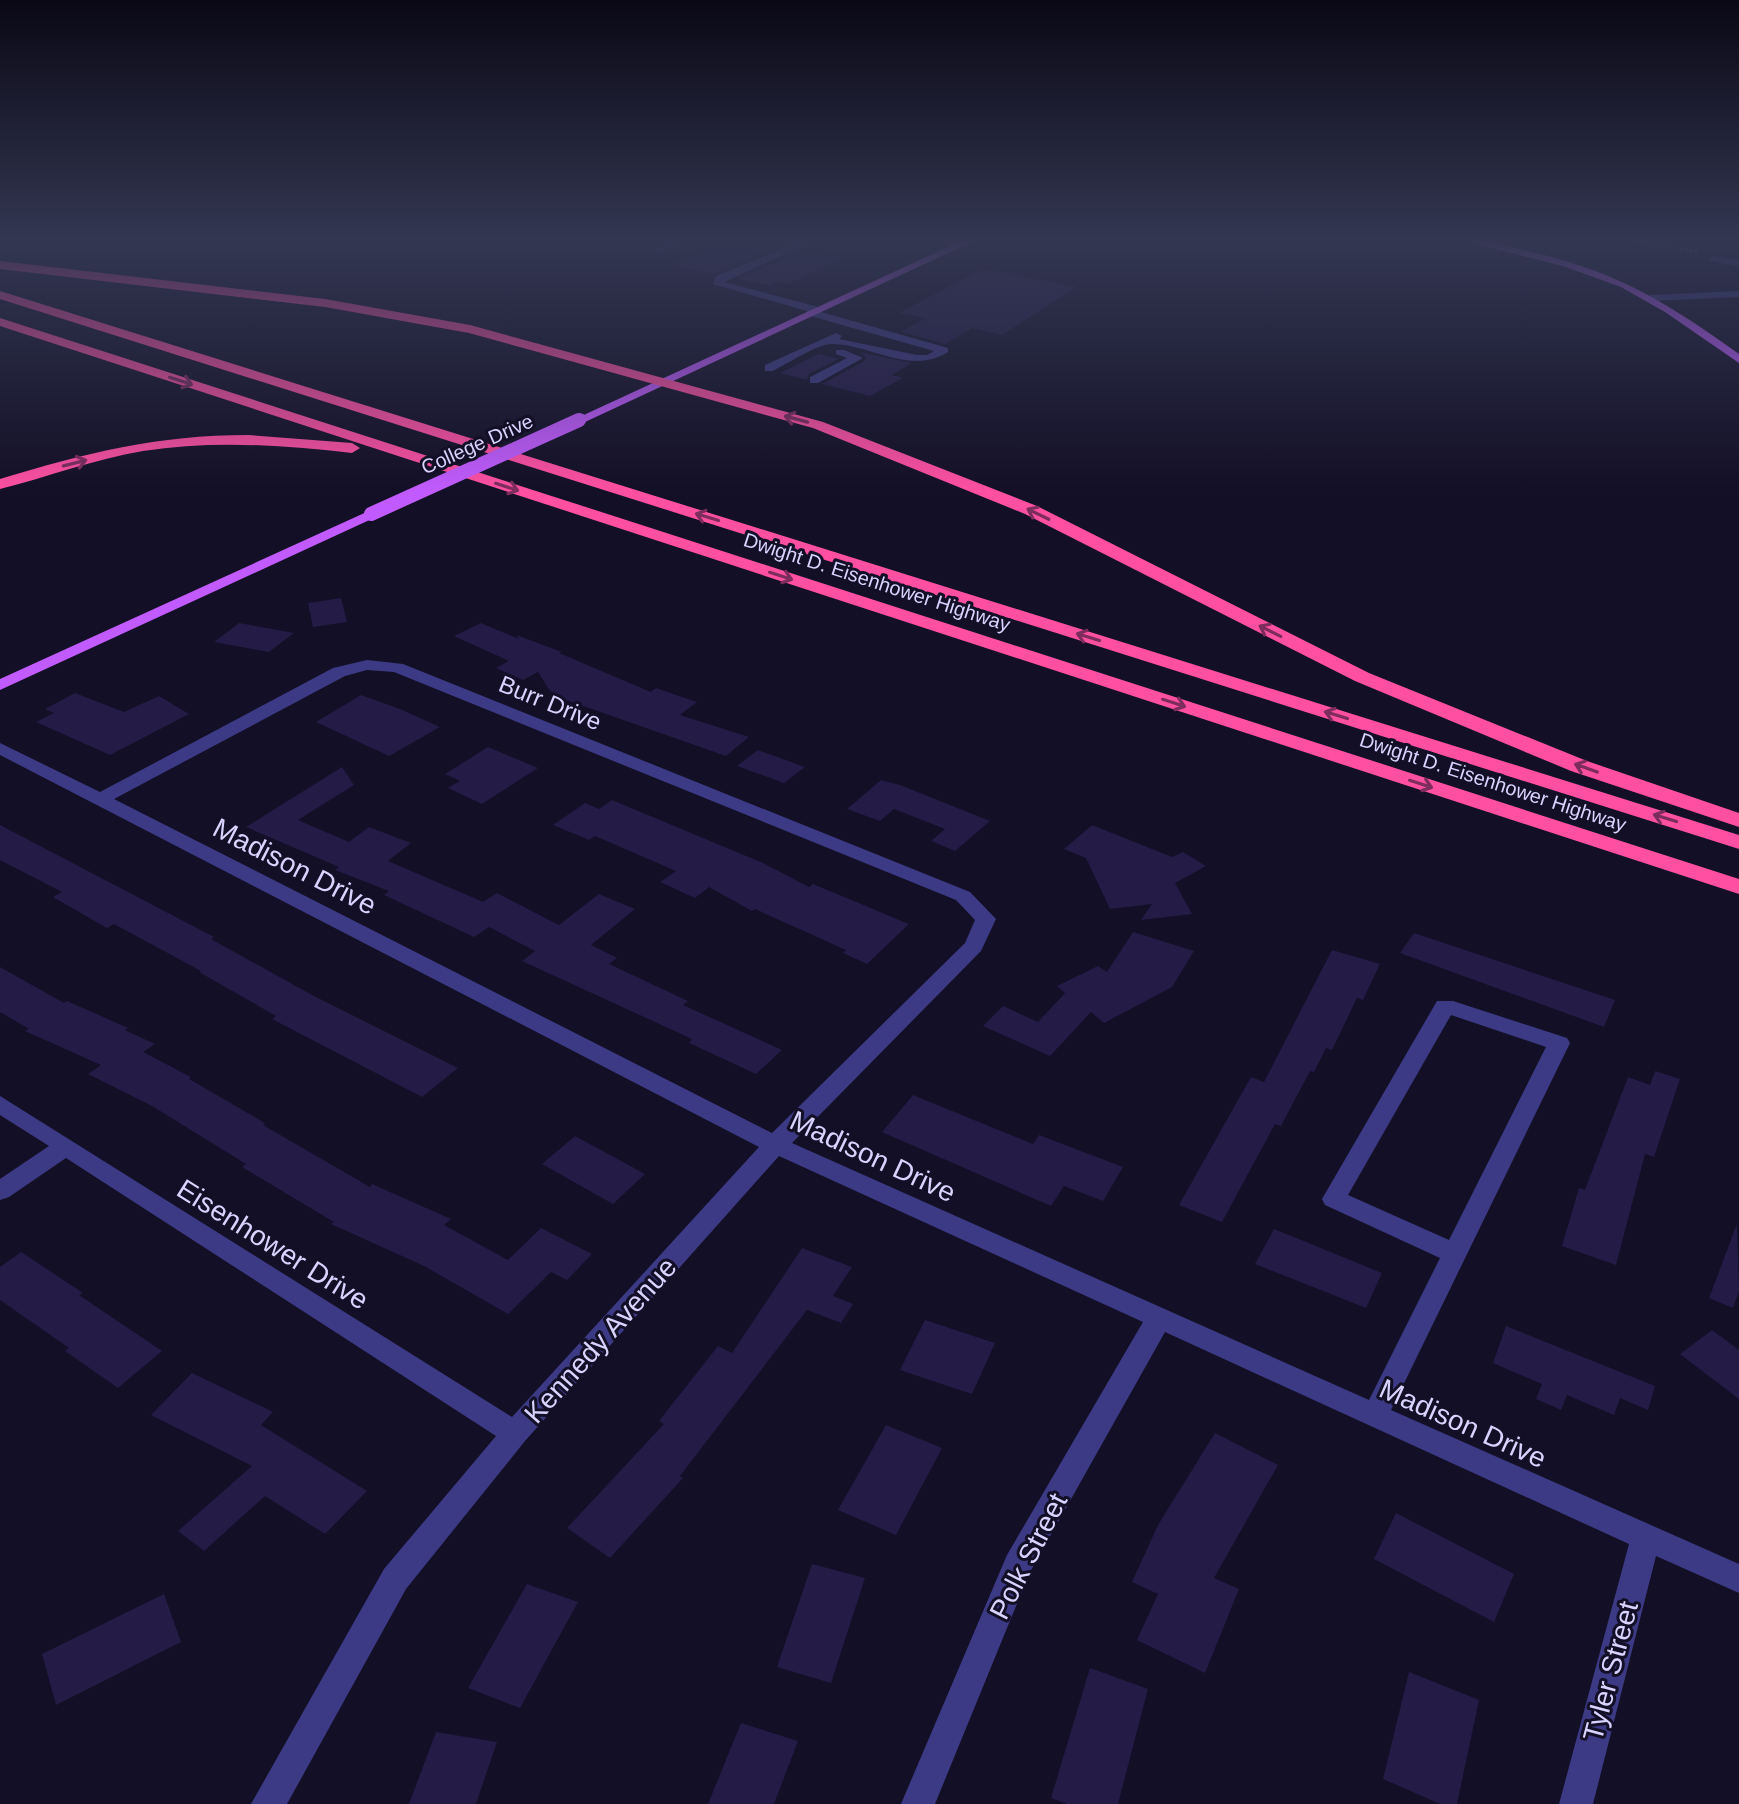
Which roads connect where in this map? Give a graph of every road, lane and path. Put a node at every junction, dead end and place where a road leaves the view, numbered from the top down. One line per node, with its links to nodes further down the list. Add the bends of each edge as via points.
1 (7, 324): 13 (highway, Dwight D. Eisenhower Highway, one-way to 13)
2 (93, 324): 19 (highway, Dwight D. Eisenhower Highway, one-way to 2)
3 (442, 324): 12 (highway)
4 (788, 324): 12 (main road, College Drive)
5 (846, 324): 7 (street)
6 (1688, 324): 9 (main road)
7 (854, 327): 8 (street); 8 (street, via 944,350 917,359)
8 (821, 343): 10 (street); 11 (street, via 857,357)
9 (1739, 359)
10 (769, 368)
11 (814, 380)
12 (660, 383): 15 (main road, College Drive, bridge); 18 (highway, one-way to 12, via 1579,766 1362,677 1016,505 818,425)
13 (406, 455): 14 (highway, one-way to 13, via 143,446 219,440 297,442); 20 (highway, Dwight D. Eisenhower Highway, one-way to 20)
14 (0, 484)
15 (0, 685)
16 (0, 748): 17 (street, Madison Drive)
17 (99, 800): 21 (street, Burr Drive, via 339,672 367,665 397,667 963,896); 23 (street, Madison Drive)
18 (1739, 820)
19 (1739, 842)
20 (1739, 887)
21 (986, 919): 23 (street, Kennedy Avenue, via 974,946)
22 (0, 1104): 24 (street, Eisenhower Drive)
23 (775, 1145): 27 (street, Madison Drive); 29 (street, Kennedy Avenue)
24 (65, 1147): 25 (street); 29 (street, Eisenhower Drive)
25 (0, 1191)
26 (1455, 1254): 26 (street, via 1334,1199 1445,1006 1559,1043); 28 (street)
27 (1159, 1319): 28 (street, Madison Drive); 33 (street, Polk Street, via 1018,1565)
28 (1375, 1415): 30 (street, Madison Drive)
29 (515, 1433): 32 (street, Kennedy Avenue, via 395,1579)
30 (1645, 1539): 31 (street, Madison Drive); 34 (street, Tyler Street)
31 (1739, 1579)
32 (268, 1804)
33 (918, 1804)
34 (1576, 1804)

